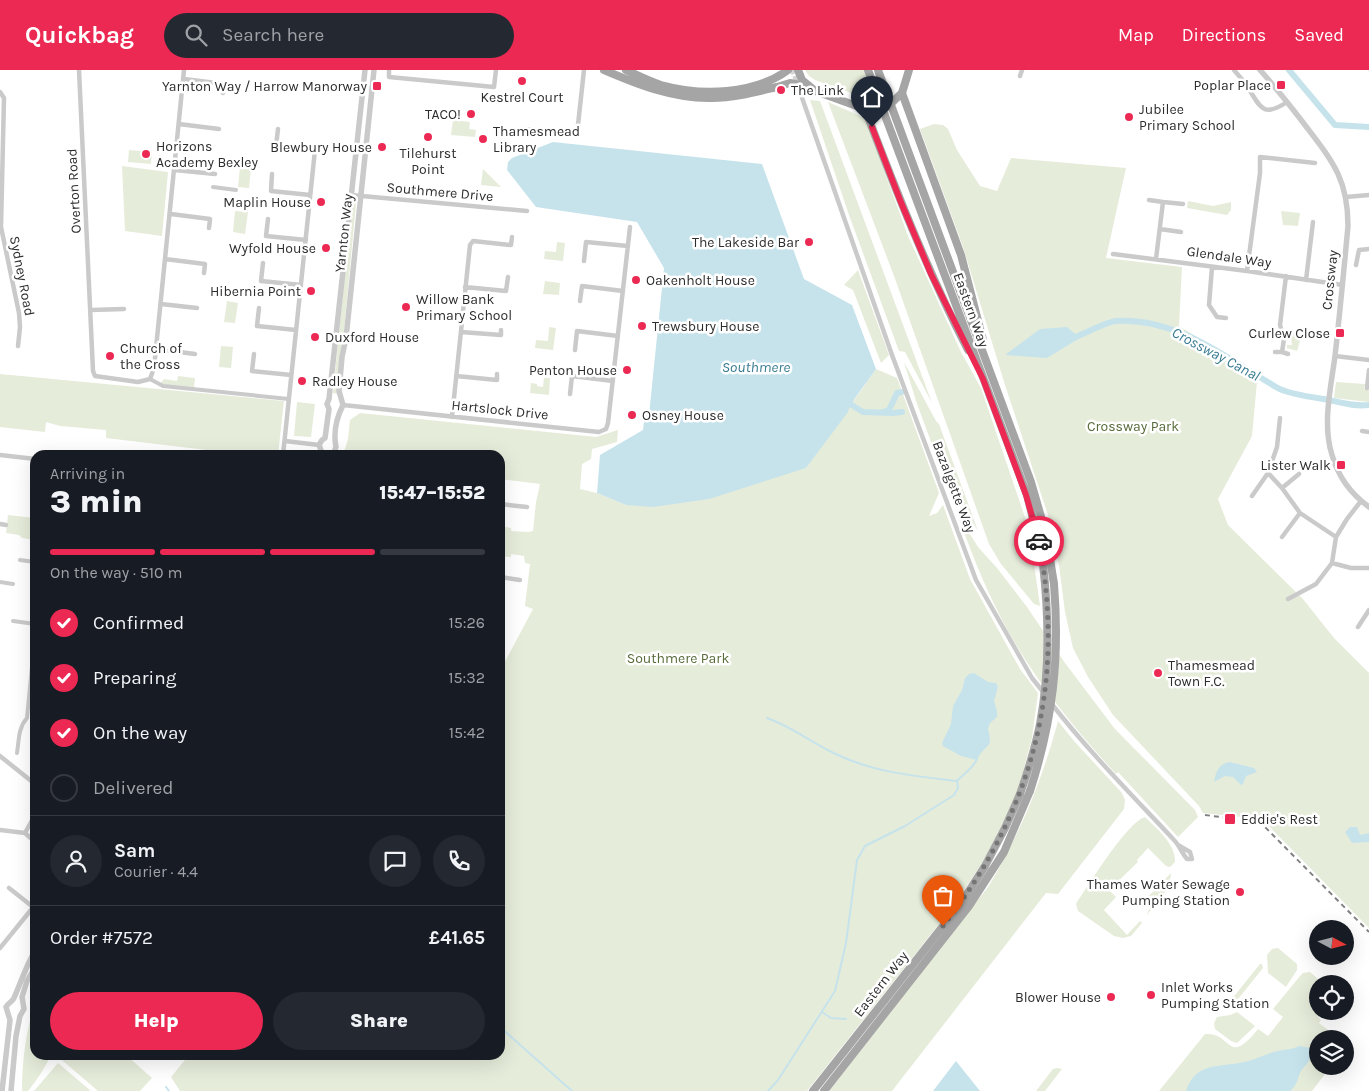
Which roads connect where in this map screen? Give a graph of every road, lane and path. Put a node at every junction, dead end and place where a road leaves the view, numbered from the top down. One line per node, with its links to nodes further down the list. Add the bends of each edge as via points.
1 (79, 70): 79 (street, Overton Road)
2 (184, 70): 19 (street)
3 (365, 70): 38 (street, Yarnton Way)
4 (374, 70): 40 (street, Yarnton Way)
5 (389, 70): 6 (street, via 388,77 494,87)
6 (496, 70)
7 (584, 70): 30 (street, via 577,134)
8 (626, 70): 9 (main road, via 660,84 698,91 756,86)
9 (788, 70)
10 (798, 70): 20 (main road, via 802,80)
11 (868, 70): 101 (main road, Eastern Way)
12 (878, 70): 98 (main road, Eastern Way)
13 (909, 70): 24 (main road, bridge)
14 (1022, 70): 18 (street)
15 (1234, 70): 25 (street, via 1263,109 1269,111)
16 (1260, 70): 25 (street, Crossway)
17 (607, 71): 20 (main road, bridge, via 658,92 686,97 747,94 790,84)
18 (1020, 76)
19 (184, 79): 23 (street, via 224,84); 27 (street)
20 (813, 89): 26 (main road, bridge)
21 (0, 92): 49 (street, Sydney Road, via 4,98)
22 (800, 92): 156 (street, Bazalgette Way, via 892,355 976,580 1036,683 1059,714)
23 (223, 93)
24 (902, 93): 26 (main road, bridge, via 887,107); 98 (main road, via 961,255)
25 (1288, 102): 41 (street, Crossway, via 1335,166)
26 (865, 109): 101 (main road, via 931,274)
27 (179, 124): 28 (street); 32 (street)
28 (219, 129)
29 (278, 129): 37 (street, via 276,146 314,150)
30 (525, 129)
31 (1315, 163): 65 (street, via 1260,157)
32 (175, 170): 33 (street); 46 (street)
33 (214, 174)
34 (272, 174): 37 (street, via 271,191)
35 (213, 187): 36 (street)
36 (236, 190)
37 (310, 195): 55 (street)
38 (351, 195): 40 (street, Southmere Drive); 106 (street, Yarnton Way)
39 (1369, 195): 41 (street)
40 (360, 196): 45 (street, Southmere Drive); 107 (street, Yarnton Way, via 342,356)
41 (1346, 197): 71 (street, Crossway, via 1348,226)
42 (1149, 200): 43 (street)
43 (1163, 202): 44 (street); 52 (street)
44 (1183, 204)
45 (527, 211)
46 (171, 214): 51 (street, via 210,219); 59 (street)
47 (268, 219): 55 (street, via 266,236)
48 (1313, 222): 69 (street)
49 (0, 227): 85 (street, Sydney Road, via 19,313)
50 (630, 227): 56 (street, Hartslock Drive)
51 (209, 228)
52 (1160, 229): 53 (street); 60 (street)
53 (1181, 232)
54 (512, 237): 72 (street, via 511,245 473,241)
55 (306, 240): 70 (street)
56 (628, 246): 61 (street, via 586,242); 73 (street, Hartslock Drive)
57 (1369, 249): 63 (street, via 1359,250)
58 (1113, 254): 60 (street, Glendale Way)
59 (166, 259): 66 (street, via 205,264); 75 (street)
60 (1156, 259): 64 (street, Glendale Way)
61 (584, 261)
62 (263, 263): 70 (street, via 261,281)
63 (1356, 265)
64 (1212, 267): 65 (street, Glendale Way); 80 (street, via 1208,305 1217,317)
65 (1247, 271): 67 (street, Glendale Way)
66 (204, 273)
67 (1286, 276): 69 (street, Glendale Way); 89 (street, via 1280,325 1284,339)
68 (508, 277): 72 (street, via 506,290)
69 (1306, 280): 71 (street, Glendale Way)
70 (301, 285): 81 (street)
71 (1343, 286): 93 (street, Crossway)
72 (466, 287): 83 (street)
73 (623, 291): 74 (street, via 582,286); 84 (street, Hartslock Drive)
74 (580, 301)
75 (161, 304): 76 (street); 86 (street)
76 (197, 308)
77 (259, 308): 81 (street, via 257,326)
78 (124, 309): 79 (street)
79 (91, 310): 100 (street, Overton Road, via 95,376 138,382)
80 (1226, 318)
81 (296, 330): 97 (street)
82 (501, 330): 83 (street, via 500,335)
83 (461, 332): 99 (street)
84 (618, 336): 87 (street, via 577,331); 102 (street, Hartslock Drive)
85 (18, 346)
86 (156, 350): 90 (street); 100 (street)
87 (575, 350)
88 (1274, 352): 89 (street)
89 (1282, 352): 92 (street)
90 (195, 354)
91 (254, 354): 97 (street, via 252,371)
92 (1288, 354)
93 (1335, 356): 94 (street); 126 (street, Crossway, via 1328,416 1332,454 1341,478)
94 (1369, 360)
95 (1369, 370): 103 (street)
96 (497, 374): 99 (street, via 496,380)
97 (291, 375): 105 (street)
98 (992, 375): 173 (main road, Eastern Way, bridge, via 1039,508 1054,584 1056,671 1041,758 1004,852 991,874)
99 (456, 376): 109 (street)
100 (150, 379): 105 (street, via 163,386)
101 (983, 379): 172 (main road, Eastern Way, bridge, via 1026,495 1043,564 1048,644 1040,724 1020,794 985,866 962,902)
102 (613, 381): 104 (street, via 572,376); 109 (street, Hartslock Drive, via 608,423 606,430 599,432)
103 (1367, 388)
104 (570, 394)
105 (289, 399): 114 (street)
106 (329, 399): 107 (street, via 334,396); 108 (street, Yarnton Way)
107 (341, 405): 108 (street, via 333,412); 109 (street, Hartslock Drive); 115 (street, Yarnton Way)
108 (329, 409): 113 (street, Yarnton Way)
109 (452, 417)
110 (1280, 418): 122 (street, via 1277,448)
111 (1362, 431): 112 (street)
112 (1369, 432)
113 (326, 438): 115 (street); 116 (street)
114 (285, 441): 116 (street); 117 (street)
115 (334, 441): 119 (street, Yarnton Way)
116 (319, 445): 118 (street, Yarnton Way)
117 (284, 450)
118 (320, 450)
119 (335, 450)
120 (0, 455): 121 (street)
121 (30, 458)
122 (1268, 473): 124 (street); 125 (street)
123 (1299, 474): 124 (street)
124 (1282, 488): 130 (street)
125 (1252, 496)
126 (1361, 501): 129 (street, Crossway); 134 (street)
127 (505, 504): 128 (street)
128 (527, 506)
129 (1369, 507)
130 (1300, 513): 133 (street); 134 (street)
131 (0, 524): 132 (street)
132 (6, 525)
133 (1282, 537)
134 (1336, 537): 137 (street)
135 (20, 560): 136 (street)
136 (30, 561)
137 (1332, 562): 138 (street, via 1351,568); 143 (street, via 1316,584)
138 (1369, 568)
139 (505, 578): 140 (street)
140 (520, 580)
141 (0, 582): 142 (street)
142 (14, 584)
143 (1288, 599)
144 (1369, 610): 147 (street)
145 (13, 622): 146 (street)
146 (30, 624)
147 (1358, 628)
148 (30, 687): 149 (street, via 27,718 20,728)
149 (17, 754)
150 (0, 756): 151 (street)
151 (30, 780)
152 (30, 824): 154 (street)
153 (0, 830): 154 (street)
154 (25, 833): 155 (street)
155 (30, 838)
156 (1177, 843)
157 (9, 888): 158 (street)
158 (30, 903)
159 (30, 911): 161 (street)
160 (0, 937): 161 (street)
161 (6, 941): 162 (street)
162 (0, 948)
163 (30, 960): 165 (street)
164 (30, 976): 166 (street, via 22,997)
165 (13, 1000): 166 (street); 167 (street)
166 (23, 1005): 169 (street)
167 (3, 1006): 168 (street)
168 (9, 1016): 169 (street); 170 (street)
169 (20, 1016): 171 (street)
170 (2, 1091)
171 (11, 1091)
172 (813, 1091)
173 (824, 1091)

